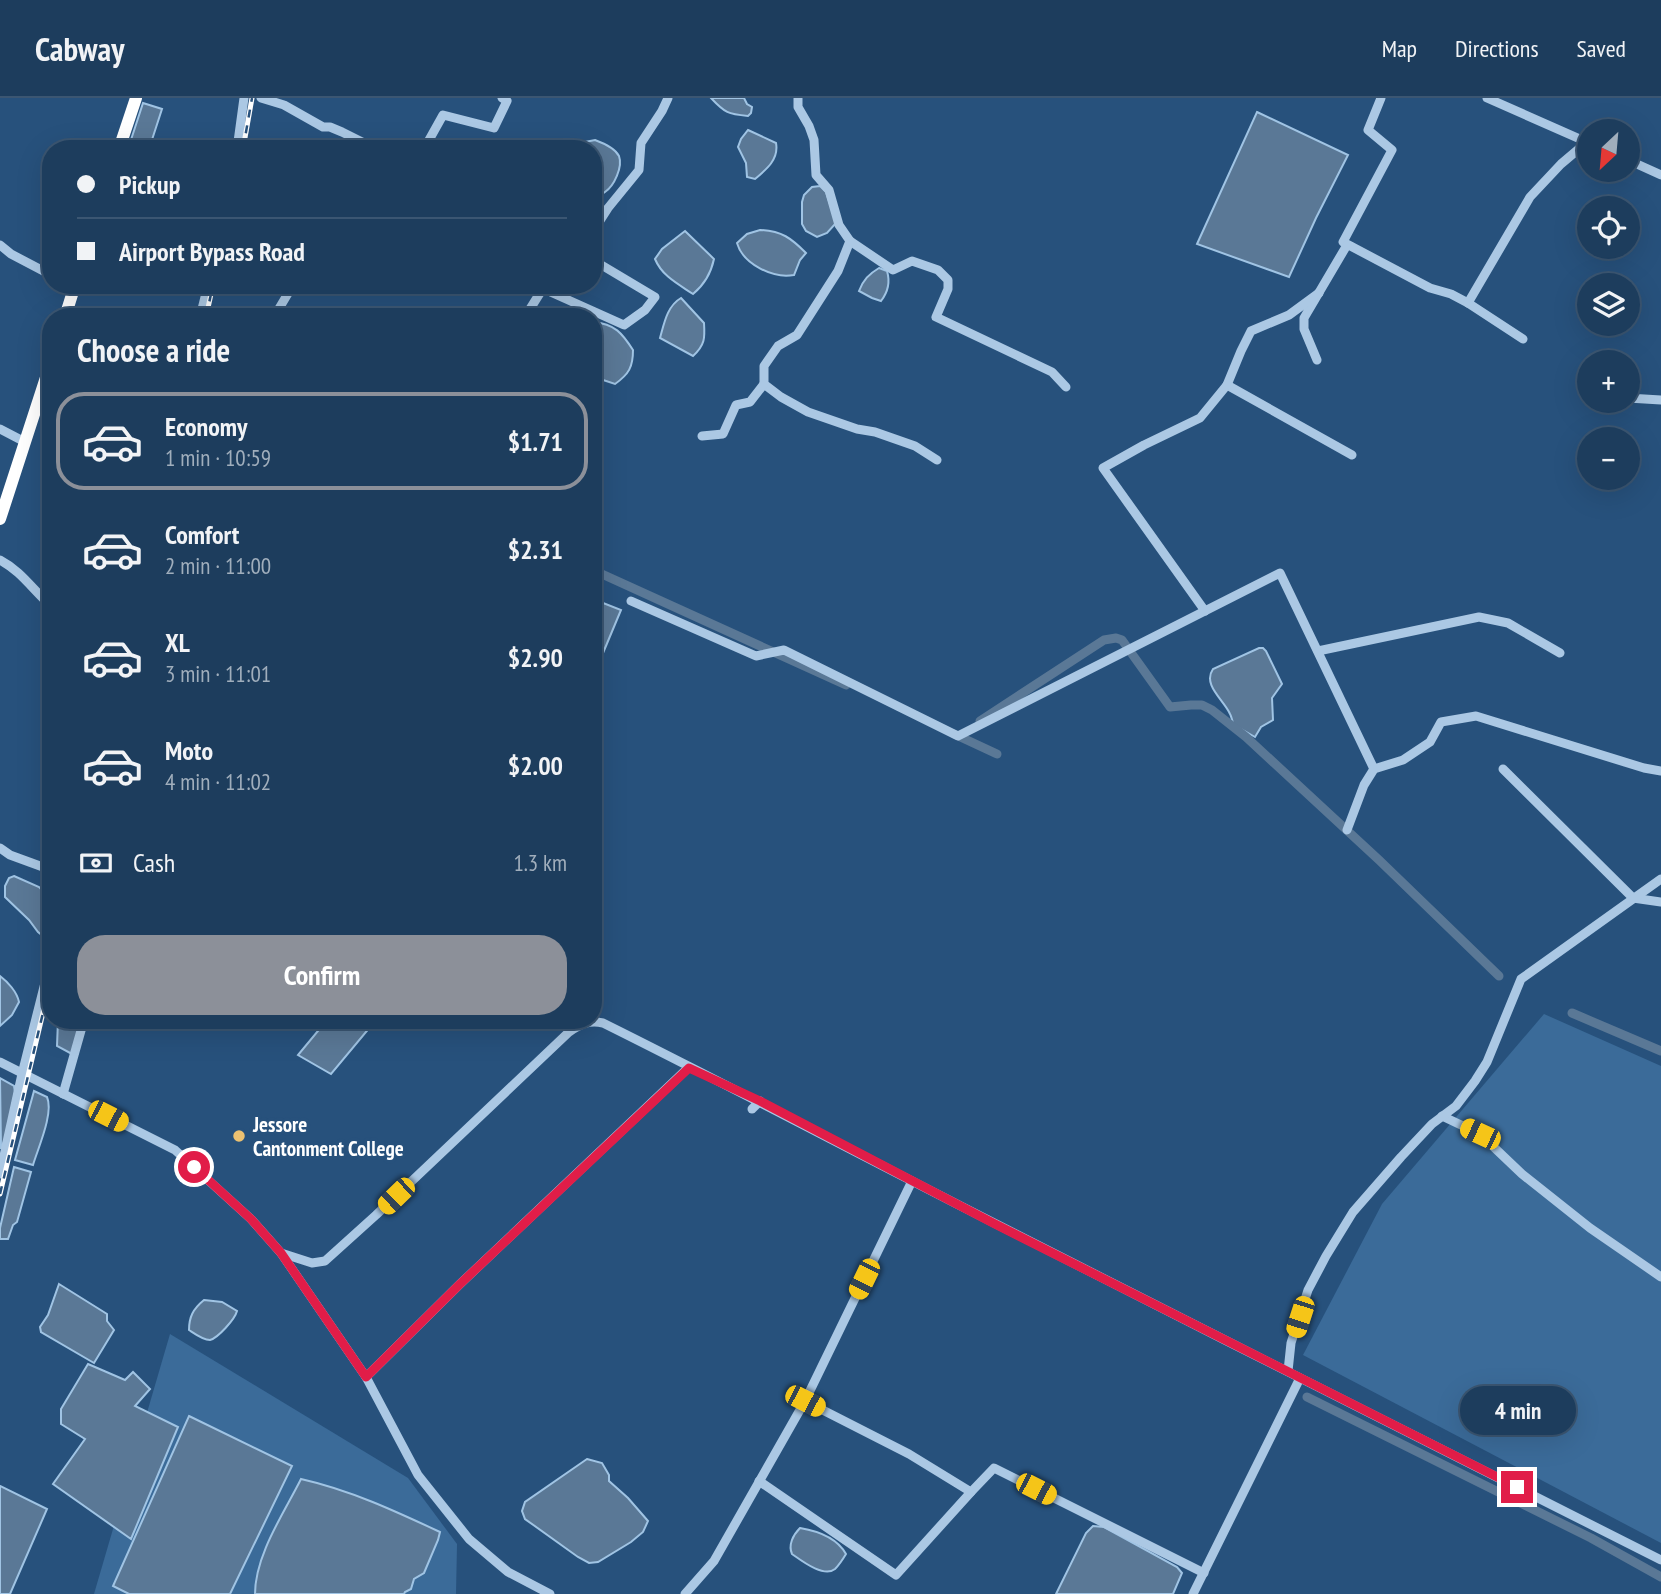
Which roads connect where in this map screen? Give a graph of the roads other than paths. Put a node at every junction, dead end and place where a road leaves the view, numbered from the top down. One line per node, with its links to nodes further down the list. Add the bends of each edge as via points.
1 (136, 98): 10 (highway)
2 (244, 98): 11 (street)
3 (261, 98): 12 (street)
4 (502, 98): 13 (street, via 507,101 494,128 443,115)
5 (668, 98): 17 (street, via 641,144 639,170)
6 (798, 98): 18 (street, via 814,140 816,175 829,190 839,225)
7 (1381, 98): 20 (street, via 1368,130 1392,150 1343,242)
8 (1487, 98): 9 (street)
9 (1577, 138)
10 (122, 140)
11 (238, 140)
12 (358, 140)
13 (429, 140)
14 (1577, 152): 25 (street, via 1530,197)
15 (1640, 165): 16 (street)
16 (1661, 175)
17 (602, 217)
18 (850, 241): 30 (street, via 838,271 797,335 778,346 764,366); 32 (street, via 893,271 912,261 938,270 948,280 948,289 936,317 1052,372)
19 (0, 245): 22 (street)
20 (1347, 245): 23 (street); 25 (street)
21 (602, 266): 27 (street, via 655,298 624,325)
22 (42, 270)
23 (1319, 293): 29 (street, via 1304,318); 31 (street, via 1289,316 1251,331)
24 (559, 294): 26 (street)
25 (1468, 303): 28 (street)
26 (588, 308)
27 (602, 315)
28 (1523, 339)
29 (1317, 360)
30 (764, 384): 37 (street, via 750,401 736,405 723,434); 40 (street, via 808,412 915,446)
31 (1227, 385): 39 (street); 45 (street, via 1200,418 1103,468)
32 (1066, 387)
33 (42, 390): 38 (highway)
34 (1640, 399): 35 (street)
35 (1661, 400)
36 (0, 429): 38 (street)
37 (702, 436)
38 (25, 442): 41 (highway)
39 (1352, 455)
40 (937, 460)
41 (0, 517)
42 (0, 560): 43 (street)
43 (42, 596)
44 (631, 601): 45 (street, via 756,656 784,650 958,736)
45 (1205, 611): 46 (street, via 1280,573)
46 (1318, 652): 47 (street, via 1479,617 1508,624); 48 (street)
47 (1560, 653)
48 (1374, 769): 50 (street, via 1403,760 1430,742 1441,722 1476,716); 51 (street)
49 (1503, 769): 55 (street)
50 (1661, 771)
51 (1347, 830)
52 (0, 848): 53 (street)
53 (42, 867)
54 (1661, 879): 55 (street)
55 (1633, 898): 56 (street); 67 (street, via 1521,979 1488,1062)
56 (1661, 902)
57 (42, 995): 63 (street)
58 (602, 1023): 62 (street)
59 (81, 1029): 64 (street)
60 (574, 1029): 70 (street, via 325,1261 312,1263)
61 (0, 1062): 63 (street)
62 (689, 1068): 65 (street); 73 (street)
63 (22, 1074): 64 (street); 68 (street)
64 (62, 1094): 70 (street, via 175,1150)
65 (760, 1101): 66 (street); 69 (street)
66 (752, 1109)
67 (1442, 1116): 71 (street, via 1480,1134 1521,1174); 72 (street, via 1353,1212 1326,1256 1308,1290 1291,1343)
68 (0, 1174)
69 (912, 1181): 72 (street); 75 (street)
70 (281, 1253): 73 (street)
71 (1661, 1277)
72 (1288, 1371): 74 (street)
73 (366, 1377): 80 (street, via 418,1475 470,1539 508,1572)
74 (1300, 1378): 78 (street); 79 (street)
75 (805, 1401): 76 (street); 77 (street, via 909,1454)
76 (759, 1481): 77 (street, via 896,1575); 81 (street, via 714,1561)
77 (971, 1492): 79 (street, via 994,1468)
78 (1661, 1560)
79 (1204, 1573): 82 (street)
80 (550, 1594)
81 (685, 1594)
82 (1193, 1594)

